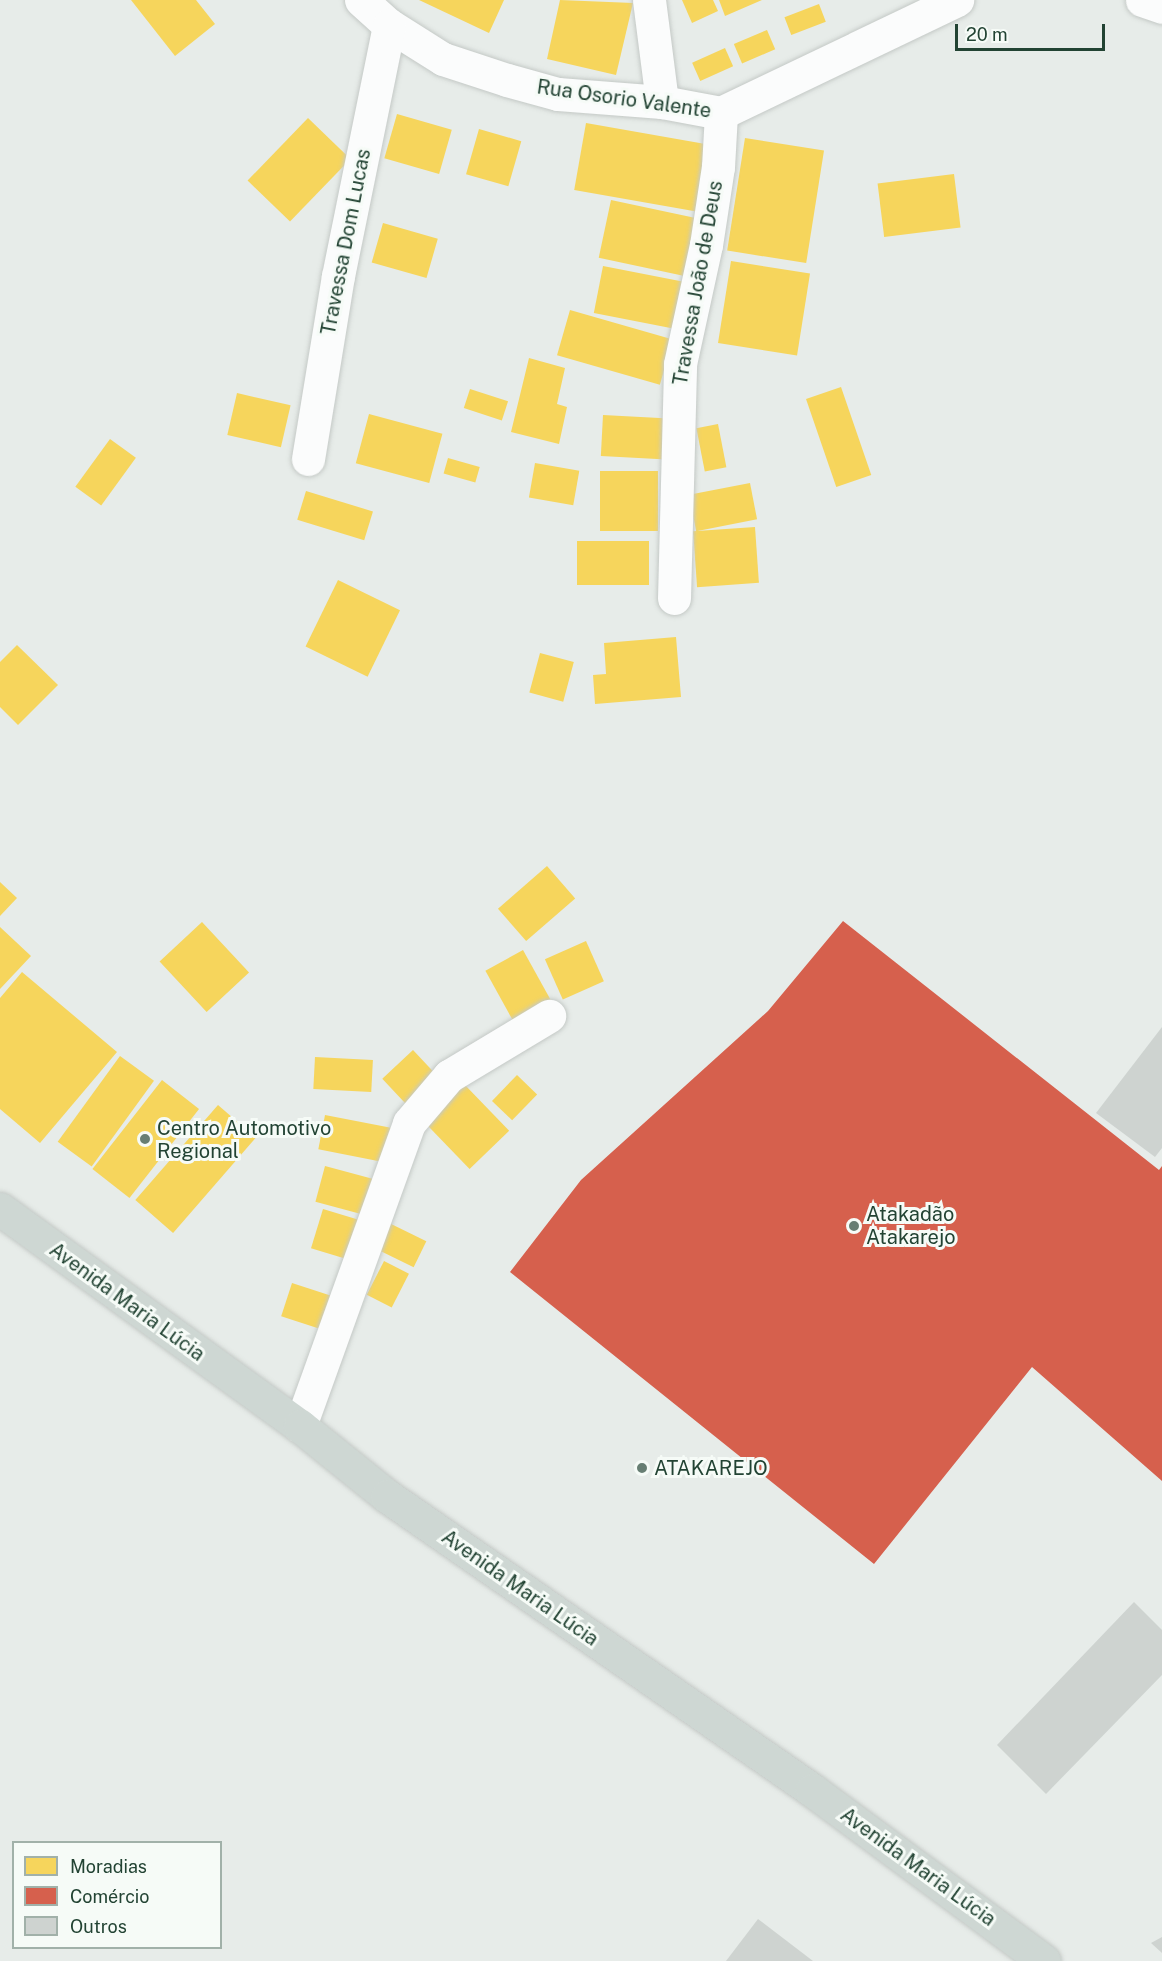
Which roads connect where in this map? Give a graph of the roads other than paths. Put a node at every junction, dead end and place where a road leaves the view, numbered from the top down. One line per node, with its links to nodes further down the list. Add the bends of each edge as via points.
1 (361, 0): 6 (street, Rua Osorio Valente)
2 (649, 0): 7 (street)
3 (957, 0): 8 (street, Rua Osorio Valente)
4 (1142, 0): 5 (street)
5 (1162, 7)
6 (389, 26): 7 (street, Rua Osorio Valente, via 443,59 507,80 558,94); 9 (street, Travessa Dom Lucas, via 338,276)
7 (662, 102): 8 (street, Rua Osorio Valente)
8 (721, 113): 10 (street, Travessa João de Deus, via 718,166 706,245 680,364)
9 (308, 459)
10 (674, 598)
11 (549, 1016): 13 (street, via 449,1076 409,1123)
12 (0, 1209): 13 (main road, Avenida Maria Lúcia)
13 (300, 1426): 14 (main road, Avenida Maria Lúcia, via 387,1496 802,1783)
14 (1044, 1961)

